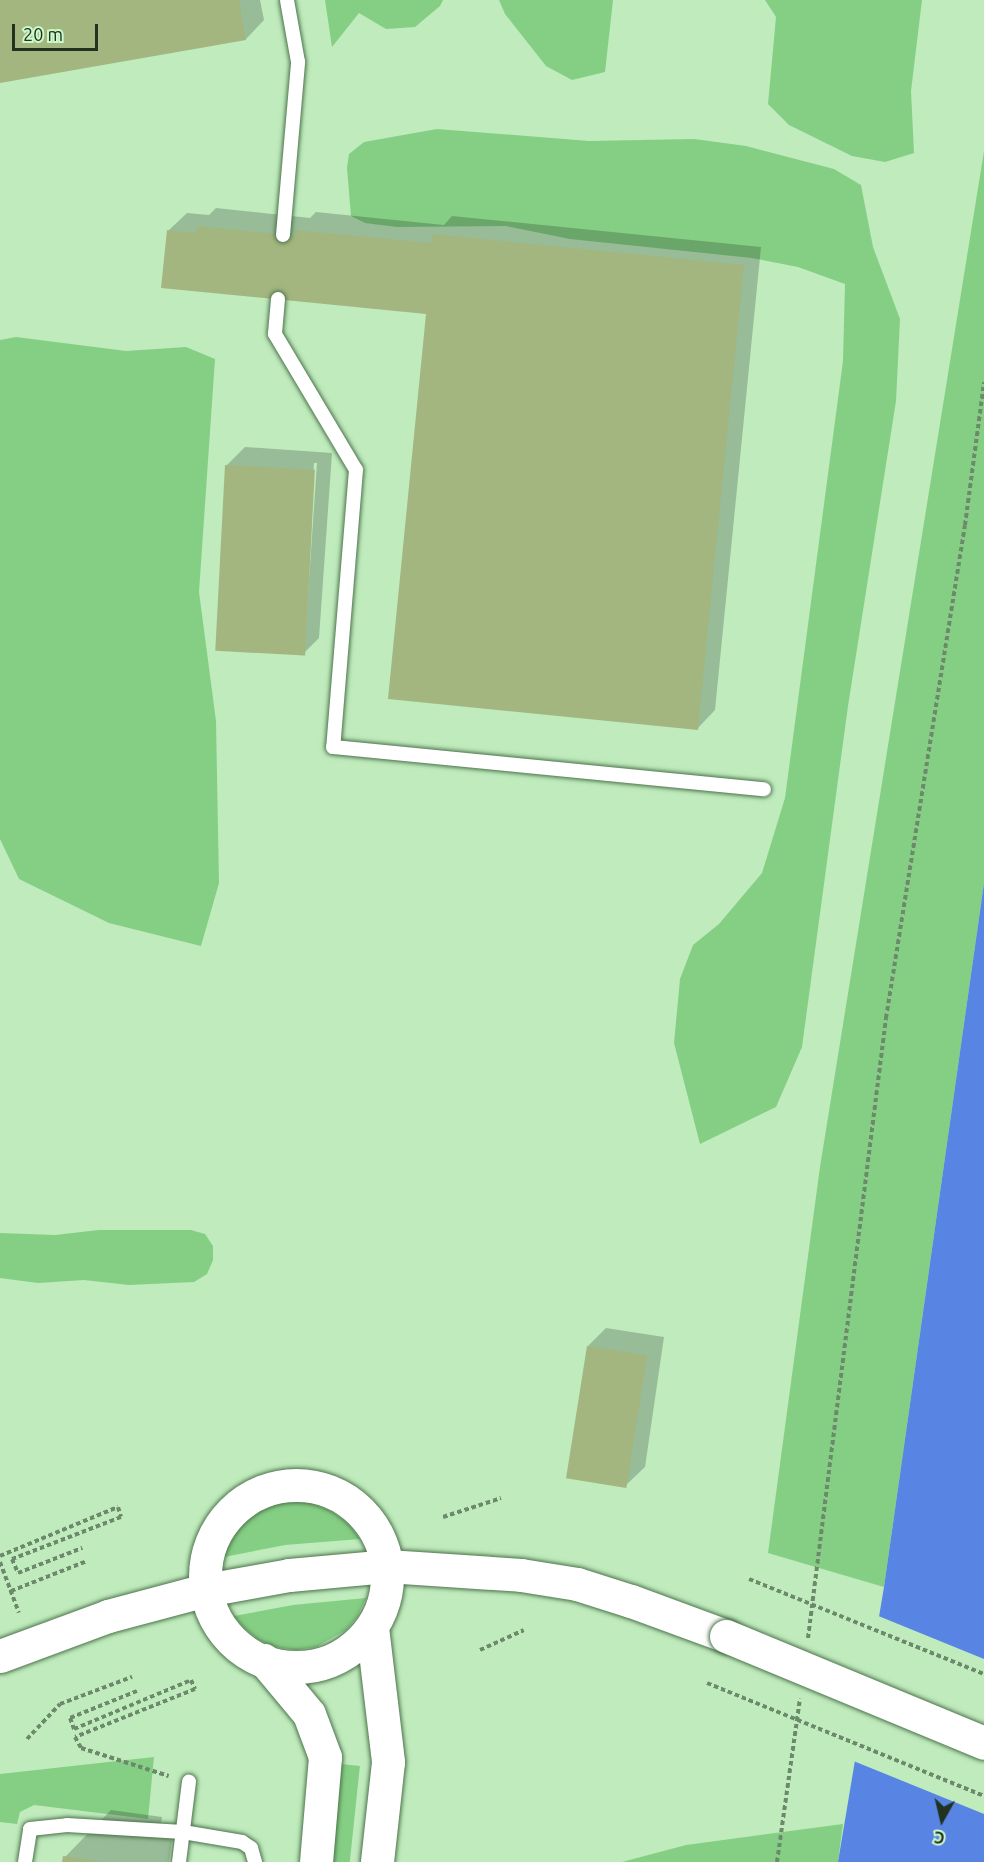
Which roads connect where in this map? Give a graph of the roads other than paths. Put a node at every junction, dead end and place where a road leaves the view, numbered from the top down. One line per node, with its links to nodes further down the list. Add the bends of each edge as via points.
1 (287, 0): 2 (lane, via 298,62)
2 (283, 235)
3 (278, 299): 4 (lane, via 275,334 357,470 333,747)
4 (764, 789)
5 (387, 1566): 6 (street, via 289,1575); 6 (street, via 373,1527 360,1510 337,1494 310,1485 282,1485 255,1493 232,1509 214,1533 206,1555); 7 (street, via 384,1598); 10 (street, bridge, via 521,1575 577,1584 726,1636)
6 (206, 1590): 8 (street, via 108,1616); 9 (street, via 217,1622 231,1641)
7 (372, 1627): 9 (street, via 358,1643 321,1664 296,1667); 17 (street, via 388,1762)
8 (0, 1656)
9 (264, 1660): 16 (street, via 309,1714 326,1757)
10 (984, 1743)
11 (189, 1782): 12 (lane)
12 (183, 1832): 13 (lane, via 67,1825 30,1829); 14 (lane); 15 (lane, via 242,1842 251,1848)
13 (25, 1862)
14 (179, 1862)
15 (255, 1862)
16 (316, 1862)
17 (377, 1862)

